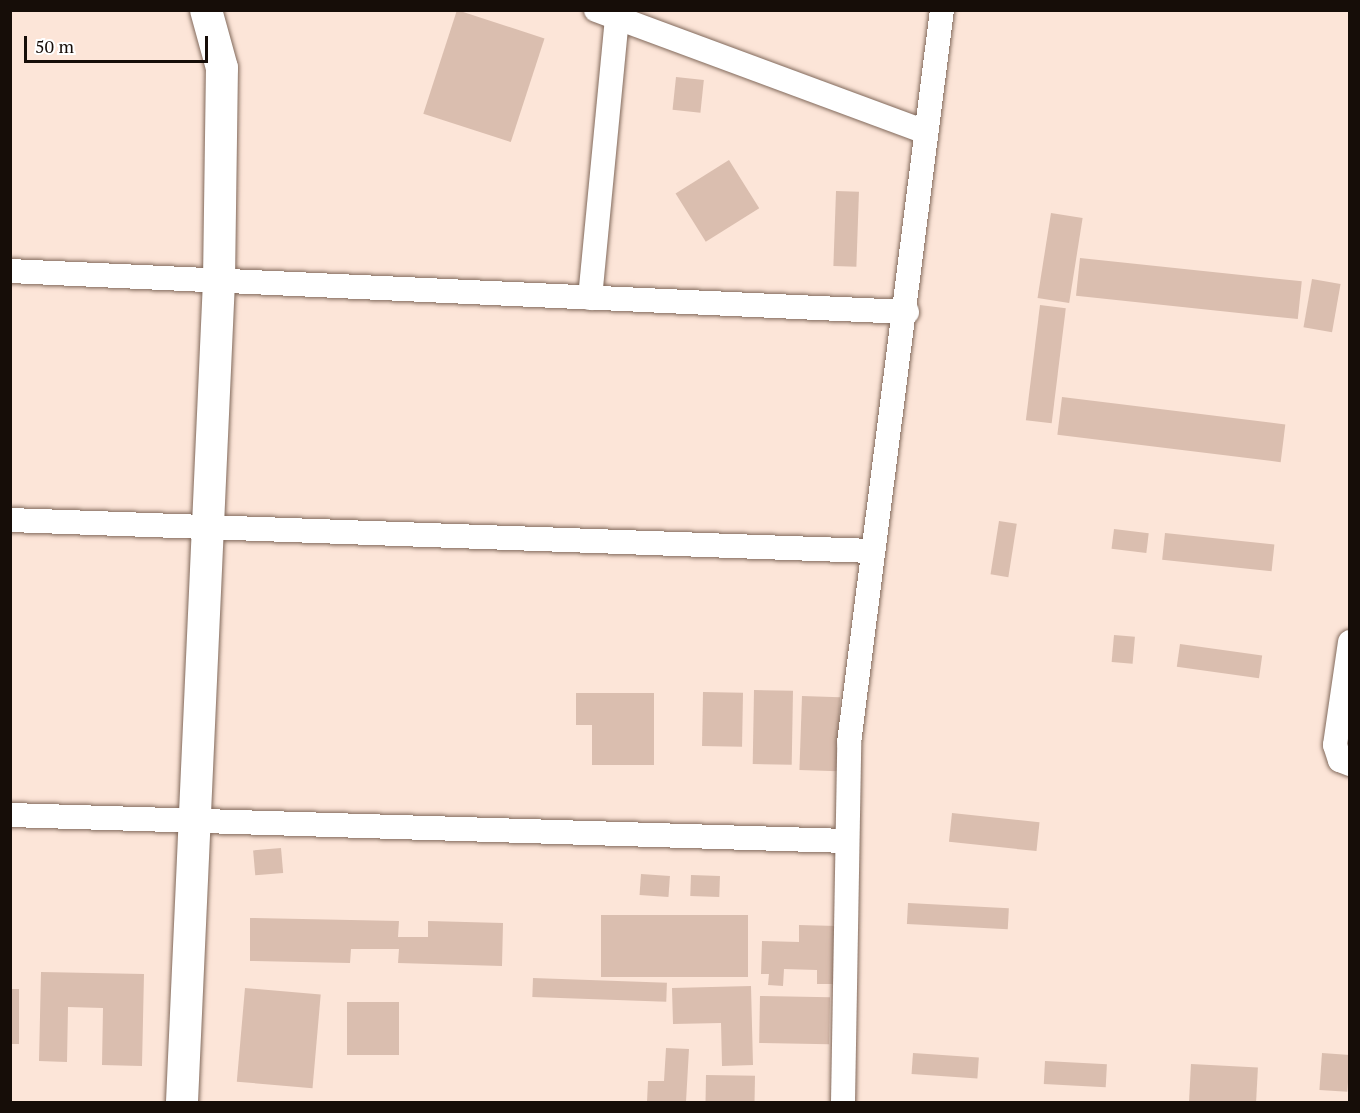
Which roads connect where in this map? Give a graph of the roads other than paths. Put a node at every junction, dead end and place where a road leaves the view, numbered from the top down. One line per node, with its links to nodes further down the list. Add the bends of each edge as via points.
1 (206, 10): 6 (main road, via 222,68)
2 (942, 10): 4 (street)
3 (607, 14): 4 (street); 7 (street)
4 (925, 132): 8 (street)
5 (10, 271): 6 (street)
6 (219, 281): 7 (street); 10 (main road)
7 (590, 298): 8 (street)
8 (907, 312): 11 (street)
9 (10, 520): 10 (street)
10 (208, 526): 11 (street); 15 (main road)
11 (870, 551): 16 (street, via 849,743)
12 (1350, 642): 13 (street, via 1335,745 1340,760)
13 (1350, 764)
14 (10, 815): 15 (street)
15 (194, 822): 16 (street); 17 (main road)
16 (846, 841): 18 (street)
17 (182, 1102)
18 (843, 1102)

